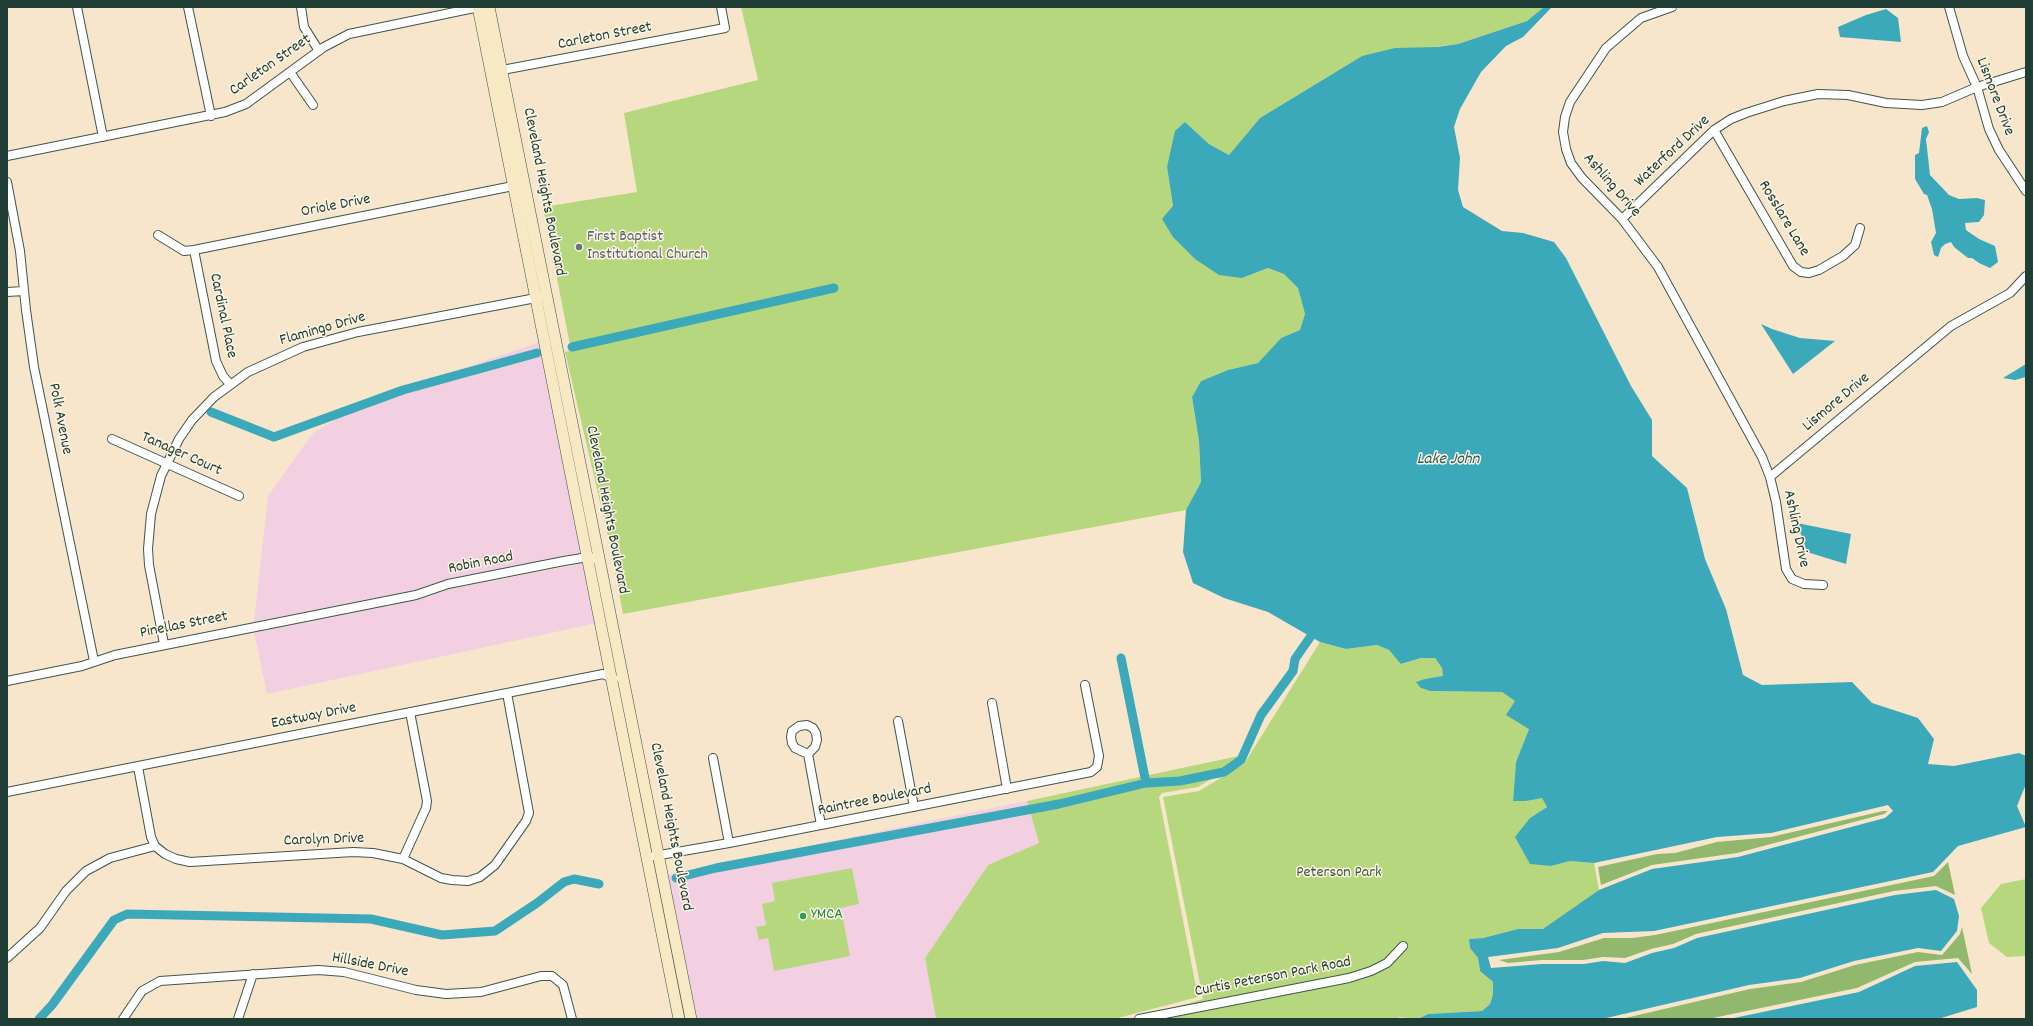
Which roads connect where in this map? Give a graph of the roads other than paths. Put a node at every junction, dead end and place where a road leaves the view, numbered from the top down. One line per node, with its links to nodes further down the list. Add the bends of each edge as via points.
1 (77, 7): 18 (street)
2 (188, 7): 16 (street)
3 (301, 7): 9 (street, via 304,27)
4 (478, 7): 9 (street, Carleton Street, via 350,34); 12 (street, Cleveland Heights Boulevard)
5 (489, 7): 10 (street, Cleveland Heights Boulevard)
6 (721, 7): 10 (street, Carleton Street, via 725,28)
7 (1672, 7): 23 (street, Ashling Drive, via 1641,18 1606,48 1570,102 1565,117 1563,132 1571,163)
8 (1949, 7): 14 (street, Lismore Drive, via 1963,56)
9 (319, 51): 11 (street, Carleton Street)
10 (502, 70): 12 (street, Carleton Street); 21 (street, Cleveland Heights Boulevard)
11 (290, 72): 15 (street); 16 (street, Carleton Street, via 246,104)
12 (491, 72): 21 (street, Cleveland Heights Boulevard)
13 (2026, 72): 14 (street, Waterford Drive)
14 (1977, 88): 17 (street, Waterford Drive, via 1942,102 1922,105 1886,103 1840,94 1803,96 1746,113); 22 (street, Lismore Drive, via 1989,129 1999,150)
15 (313, 105)
16 (211, 116): 18 (street, Carleton Street)
17 (1714, 130): 23 (street, Waterford Drive); 24 (street, Rosslare Lane, via 1793,266 1801,272 1819,270 1843,256 1855,245)
18 (103, 137): 19 (street, Carleton Street)
19 (7, 156)
20 (7, 182): 28 (street, Polk Avenue, via 17,230)
21 (519, 185): 26 (street, Oriole Drive); 30 (street, Cleveland Heights Boulevard)
22 (2026, 191)
23 (1622, 219): 35 (street, Ashling Drive, via 1658,267 1762,457)
24 (1860, 228)
25 (158, 235): 26 (street, Oriole Drive, via 184,251)
26 (194, 250): 31 (street, Cardinal Place, via 216,361 220,372)
27 (2026, 276): 35 (street, Lismore Drive, via 2010,293 1951,326)
28 (24, 291): 29 (street); 42 (street, Polk Avenue, via 34,367)
29 (7, 292)
30 (542, 297): 31 (street, Flamingo Drive, via 326,340 302,347 266,363); 32 (street, Cleveland Heights Boulevard)
31 (230, 384): 34 (street, Flamingo Drive, via 192,420 179,438)
32 (566, 417): 37 (street, Cleveland Heights Boulevard); 38 (street, Cleveland Heights Boulevard)
33 (112, 439): 34 (street, Tanager Court)
34 (166, 464): 36 (street, Tanager Court); 41 (street, Flamingo Drive, via 154,501 148,549 150,578)
35 (1770, 477): 39 (street, Ashling Drive, via 1786,569 1792,579 1804,584)
36 (238, 496)
37 (588, 557): 38 (street, Robin Road); 40 (street, Robin Road, via 448,584 416,595); 43 (street, Cleveland Heights Boulevard)
38 (600, 560): 45 (street, Cleveland Heights Boulevard)
39 (1823, 585)
40 (368, 604): 41 (street, Pinellas Street)
41 (164, 644): 42 (street, Pinellas Street)
42 (94, 661): 44 (street, Pinellas Street, via 82,666)
43 (613, 678): 45 (street, Eastway Drive); 47 (street, Eastway Drive, via 603,674); 61 (street, Cleveland Heights Boulevard)
44 (7, 681)
45 (626, 684): 60 (street, Cleveland Heights Boulevard)
46 (1085, 685): 54 (street, Raintree Boulevard, via 1100,759 1097,767 1091,772)
47 (507, 693): 49 (street, Eastway Drive); 62 (street, Carolyn Drive, via 529,806 526,821 491,869 480,877 468,881 441,878)
48 (992, 703): 54 (street)
49 (410, 712): 53 (street, Eastway Drive); 62 (street, via 427,801)
50 (898, 721): 56 (street)
51 (808, 754): 57 (street)
52 (713, 758): 58 (street)
53 (138, 767): 55 (street, Eastway Drive); 59 (street, via 151,837)
54 (1007, 789): 56 (street, Raintree Boulevard)
55 (7, 792)
56 (914, 807): 57 (street, Raintree Boulevard)
57 (821, 825): 58 (street, Raintree Boulevard)
58 (729, 843): 60 (street, Raintree Boulevard)
59 (155, 846): 62 (street, Carolyn Drive, via 164,854 190,862 353,852); 64 (street, via 110,858 86,871 66,891 40,928)
60 (659, 855): 61 (street, Raintree Boulevard); 70 (street, Cleveland Heights Boulevard)
61 (647, 857): 69 (street, Cleveland Heights Boulevard)
62 (403, 859)
63 (1403, 946): 71 (street, Curtis Peterson Park Road, via 1387,963 1371,971)
64 (7, 958)
65 (253, 974): 66 (street, Hillside Drive, via 160,981 142,991); 67 (street); 68 (street, Hillside Drive, via 318,970 344,972 416,990 446,994 481,992 548,975 558,979 563,985)
66 (124, 1019)
67 (238, 1019)
68 (572, 1019)
69 (679, 1019)
70 (691, 1019)
71 (1139, 1019)

